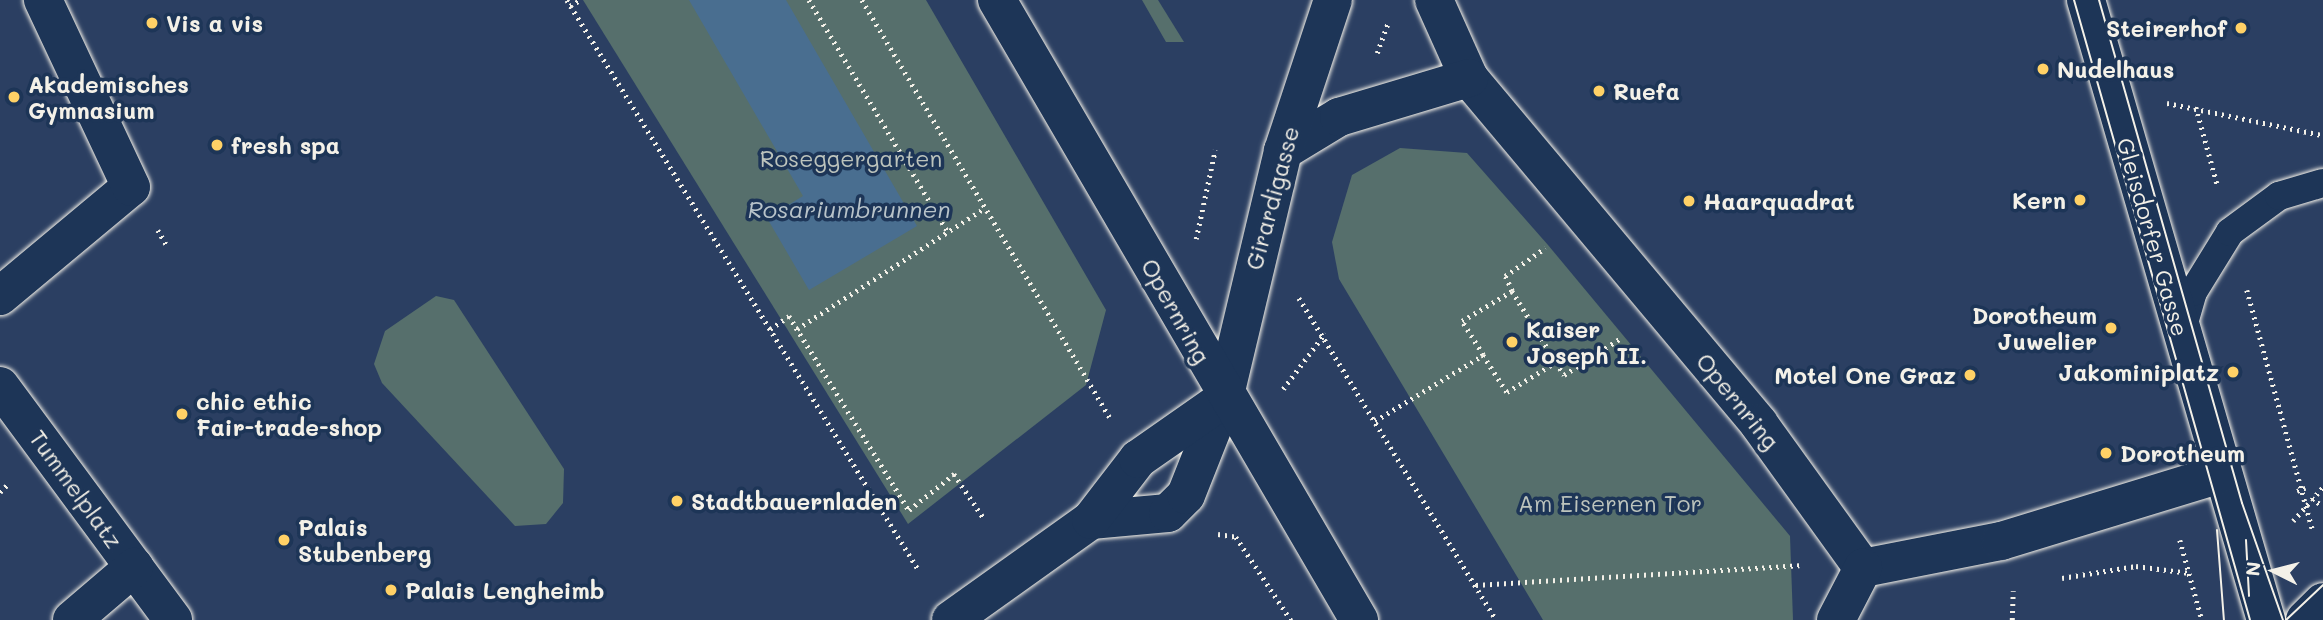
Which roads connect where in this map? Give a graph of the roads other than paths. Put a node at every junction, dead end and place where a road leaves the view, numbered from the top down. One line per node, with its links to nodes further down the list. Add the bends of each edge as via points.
1 (43, 0): 9 (street, via 117,146 131,187)
2 (996, 0): 12 (street, Opernring)
3 (1333, 0): 7 (street, Girardigasse)
4 (1434, 0): 6 (street, Opernring)
5 (2087, 0): 10 (street, Gleisdorfer Gasse)
6 (1469, 78): 7 (street, via 1339,117); 15 (street, Opernring, via 1759,424)
7 (1283, 151): 12 (street, Girardigasse)
8 (2323, 183): 10 (lane, via 2279,196 2230,232 2193,292)
9 (0, 296)
10 (2182, 339): 13 (street, Gleisdorfer Gasse)
11 (0, 386): 16 (street, Tummelplatz)
12 (1224, 399): 14 (street, via 1138,459); 14 (street, Girardigasse, via 1186,495 1168,513); 20 (street, Opernring)
13 (2220, 474): 15 (street, via 2001,541); 22 (street); 23 (street)
14 (1091, 520): 19 (street)
15 (1863, 568): 21 (street)
16 (153, 593): 18 (street)
17 (2323, 602): 24 (street)
18 (72, 620)
19 (951, 620)
20 (1359, 620)
21 (1836, 620)
22 (2236, 620)
23 (2266, 620)
24 (2305, 620)

